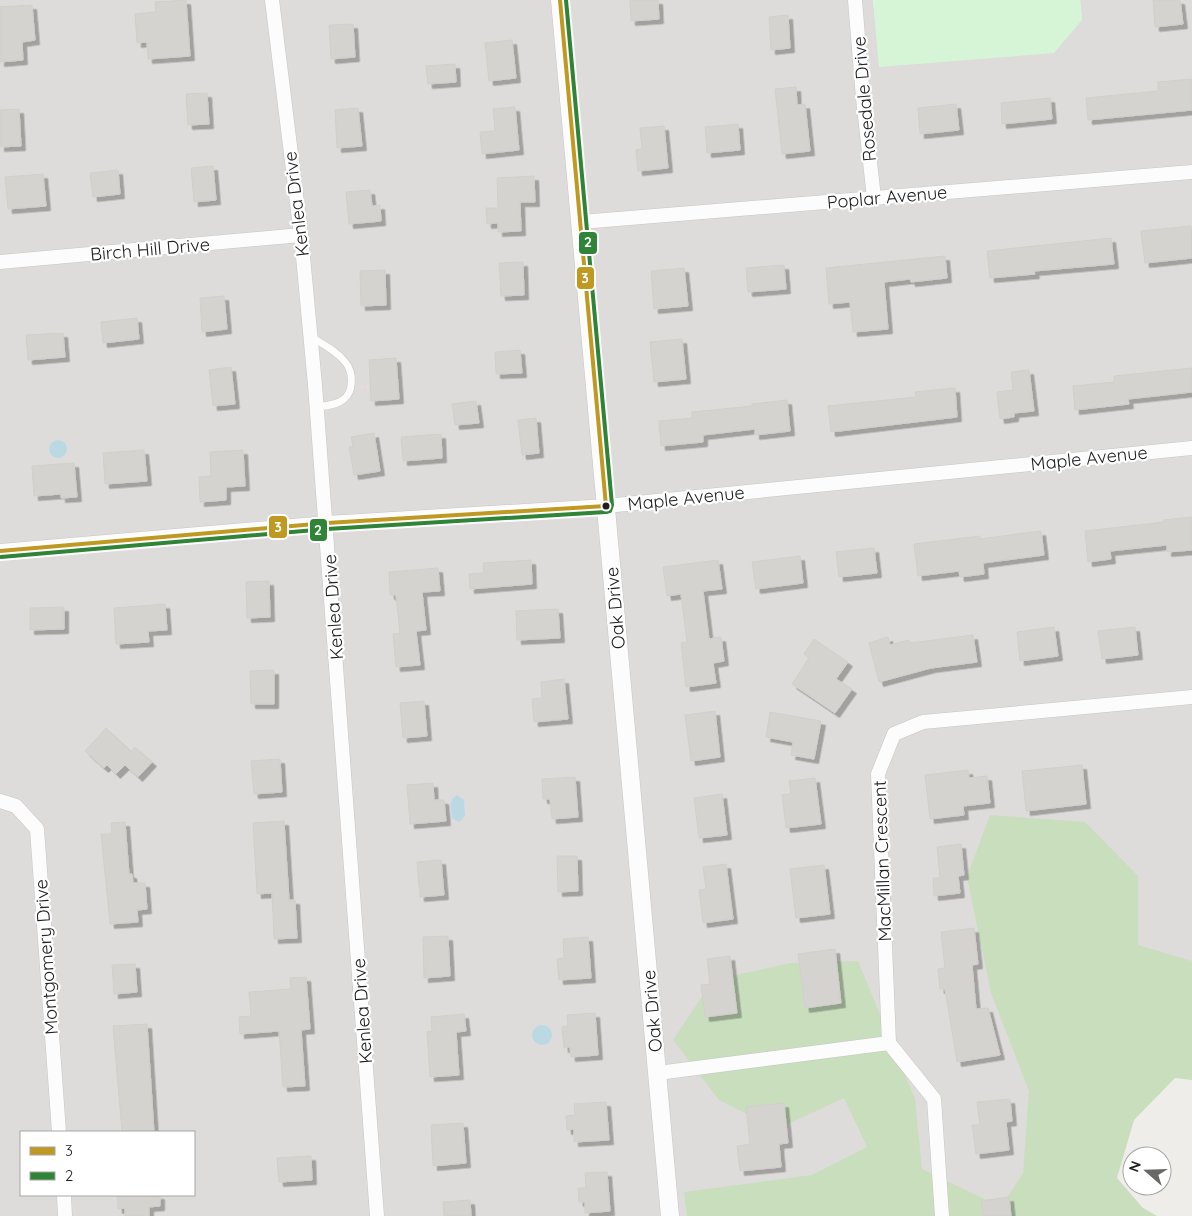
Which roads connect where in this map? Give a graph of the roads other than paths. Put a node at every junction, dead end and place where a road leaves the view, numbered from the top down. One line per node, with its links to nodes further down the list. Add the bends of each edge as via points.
1 (272, 0): 7 (street, Kenlea Drive)
2 (560, 0): 6 (street, Oak Drive)
3 (856, 0): 5 (street, Rosedale Drive)
4 (1192, 172): 5 (street, Poplar Avenue)
5 (874, 198): 6 (street, Poplar Avenue)
6 (581, 222): 12 (street, Oak Drive)
7 (301, 235): 8 (street, Birch Hill Drive); 9 (street, Kenlea Drive)
8 (0, 262)
9 (311, 337): 10 (street, Kenlea Drive); 10 (lane, via 347,364 351,378 351,389 344,399)
10 (317, 407): 13 (street, Kenlea Drive)
11 (1192, 448): 12 (street, Maple Avenue)
12 (606, 506): 13 (street, Maple Avenue); 18 (street, Oak Drive)
13 (327, 523): 14 (street, Maple Avenue); 22 (street, Kenlea Drive)
14 (0, 551)
15 (1192, 697): 17 (street, MacMillan Crescent, via 923,722 894,734 878,774)
16 (0, 801): 19 (street, Montgomery Drive, via 16,806 36,830)
17 (889, 1043): 18 (street); 24 (street, via 934,1099)
18 (658, 1073): 23 (street, Oak Drive)
19 (59, 1131)
20 (64, 1196): 21 (street)
21 (65, 1216)
22 (377, 1216)
23 (670, 1216)
24 (942, 1216)

